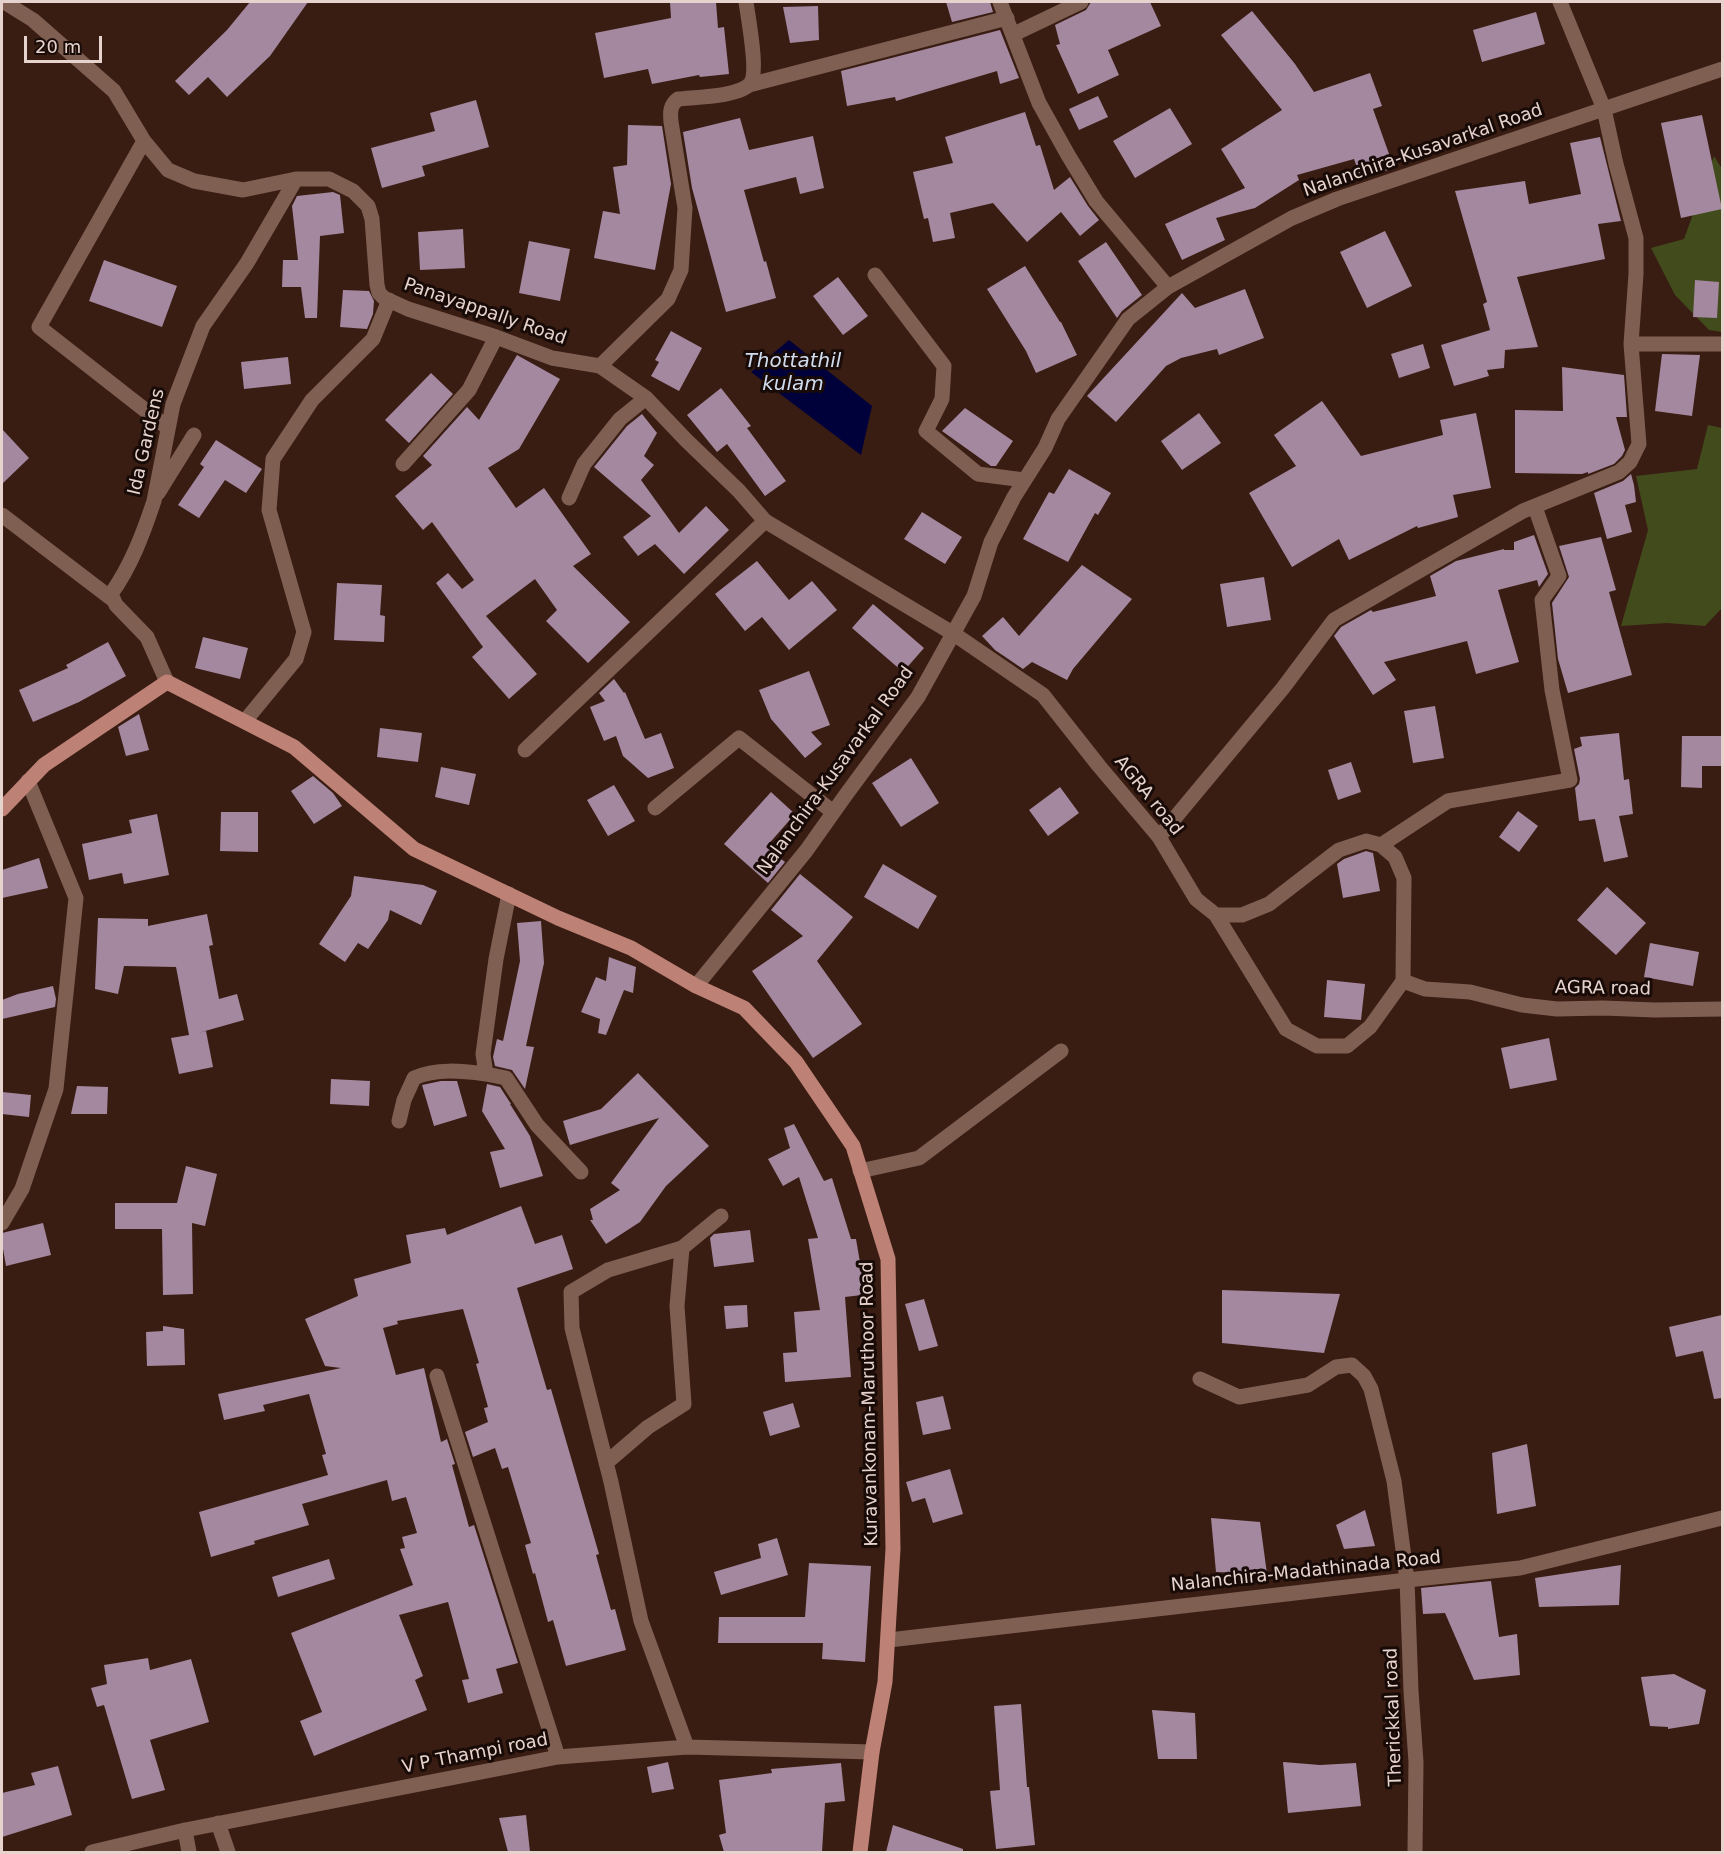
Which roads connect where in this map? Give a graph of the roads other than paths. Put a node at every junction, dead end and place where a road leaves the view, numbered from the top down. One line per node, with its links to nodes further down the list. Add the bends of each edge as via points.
1 (4, 2): 11 (street, Panayappally Road, via 33,20 114,92)
2 (746, 2): 9 (street, via 754,61)
3 (1000, 2): 6 (street)
4 (1081, 2): 7 (street)
5 (1560, 2): 10 (street)
6 (1007, 18): 7 (street); 9 (street)
7 (1014, 34): 14 (street, via 1040,103 1096,201)
8 (1722, 69): 10 (street, Nalanchira-Kusavarkal Road)
9 (749, 85): 19 (street, via 729,93 678,99 673,103 670,115 685,208 681,270 668,299)
10 (1604, 109): 14 (street, Nalanchira-Kusavarkal Road, via 1337,199 1292,218); 17 (street, via 1636,238)
11 (144, 141): 12 (street, Panayappally Road, via 168,170 194,181 243,190); 21 (street, via 39,327)
12 (296, 179): 15 (street, Panayappally Road, via 329,179 353,191 368,206 377,285 379,293); 21 (street, Ida Gardens, via 247,263 203,326 173,404)
13 (875, 275): 24 (street, via 944,366 942,399 926,431 978,474)
14 (1168, 287): 24 (street, Nalanchira-Kusavarkal Road, via 1128,320 1058,419)
15 (389, 300): 16 (street, Panayappally Road); 33 (street, via 373,339 312,399 273,459 269,510 304,632 296,659)
16 (496, 337): 19 (street, Panayappally Road, via 552,358); 23 (street, via 469,390)
17 (1631, 344): 18 (street); 27 (street, via 1639,444 1630,462 1619,472)
18 (1722, 344)
19 (600, 366): 20 (street, Panayappally Road)
20 (646, 398): 25 (street, via 620,419 584,464); 29 (street, Panayappally Road)
21 (168, 428): 26 (street, Ida Gardens)
22 (194, 435): 26 (street)
23 (403, 464)
24 (1024, 480): 31 (street, Nalanchira-Kusavarkal Road, via 991,542 974,596)
25 (569, 498)
26 (154, 501): 30 (street, Ida Gardens)
27 (1535, 507): 39 (street, via 1334,620); 40 (street, via 1559,576 1542,600 1552,690 1570,780 1448,801)
28 (2, 515): 30 (street)
29 (765, 521): 31 (street, Panayappally Road); 34 (street)
30 (112, 599): 32 (street, via 147,638)
31 (954, 634): 38 (street, Nalanchira-Kusavarkal Road, via 918,697); 39 (street, AGRA road, via 1043,695)
32 (167, 682): 33 (main road, Kuravankonam-Maruthoor Road); 35 (main road, via 44,765)
33 (245, 721): 41 (main road, Kuravankonam-Maruthoor Road, via 294,747 414,849)
34 (525, 750)
35 (28, 781): 37 (main road); 52 (street, via 76,898 56,1089 22,1189)
36 (655, 808): 38 (street, via 739,738)
37 (2, 809)
38 (833, 812): 44 (street, Nalanchira-Kusavarkal Road)
39 (1159, 837): 42 (street, AGRA road, via 1196,899)
40 (1381, 845): 42 (street, via 1366,842 1339,850 1269,904 1242,915); 43 (street, via 1395,857 1404,878)
41 (508, 894): 44 (main road, Kuravankonam-Maruthoor Road, via 632,948); 47 (street, via 483,1054)
42 (1216, 915): 43 (street, AGRA road, via 1286,1029 1317,1046 1347,1046 1370,1027)
43 (1403, 981): 45 (street, AGRA road, via 1557,1009)
44 (696, 986): 49 (main road, Kuravankonam-Maruthoor Road, via 744,1008 796,1062 853,1146)
45 (1722, 1009)
46 (1061, 1051): 49 (street, via 919,1158)
47 (486, 1074): 48 (street, via 427,1072 414,1078); 50 (street, via 506,1078 537,1125)
48 (399, 1121)
49 (861, 1171): 59 (main road, Kuravankonam-Maruthoor Road, via 888,1259 893,1549)
50 (580, 1172)
51 (721, 1216): 53 (street)
52 (2, 1223)
53 (682, 1248): 56 (street, via 677,1306 684,1404 648,1427); 56 (street, via 608,1270 571,1292 572,1328)
54 (437, 1376): 62 (street)
55 (1200, 1379): 58 (street, Therickkal road, via 1239,1397 1308,1385 1336,1366 1352,1365 1358,1370 1371,1389 1389,1457)
56 (606, 1463): 60 (street, via 641,1621)
57 (1722, 1518): 58 (street, Nalanchira-Madathinada Road, via 1520,1568)
58 (1407, 1580): 59 (street, Nalanchira-Madathinada Road); 69 (street, Therickkal road, via 1416,1762)
59 (889, 1640): 61 (main road, Kuravankonam-Maruthoor Road)
60 (687, 1747): 61 (street, V P Thampi road); 62 (street, V P Thampi road)
61 (872, 1752): 68 (main road, Kuravankonam-Maruthoor Road)
62 (558, 1757): 63 (street, V P Thampi road)
63 (218, 1823): 64 (street, V P Thampi road); 67 (street)
64 (185, 1830): 65 (street, V P Thampi road); 66 (street)
65 (92, 1852)
66 (189, 1852)
67 (228, 1852)
68 (860, 1852)
69 (1415, 1852)

